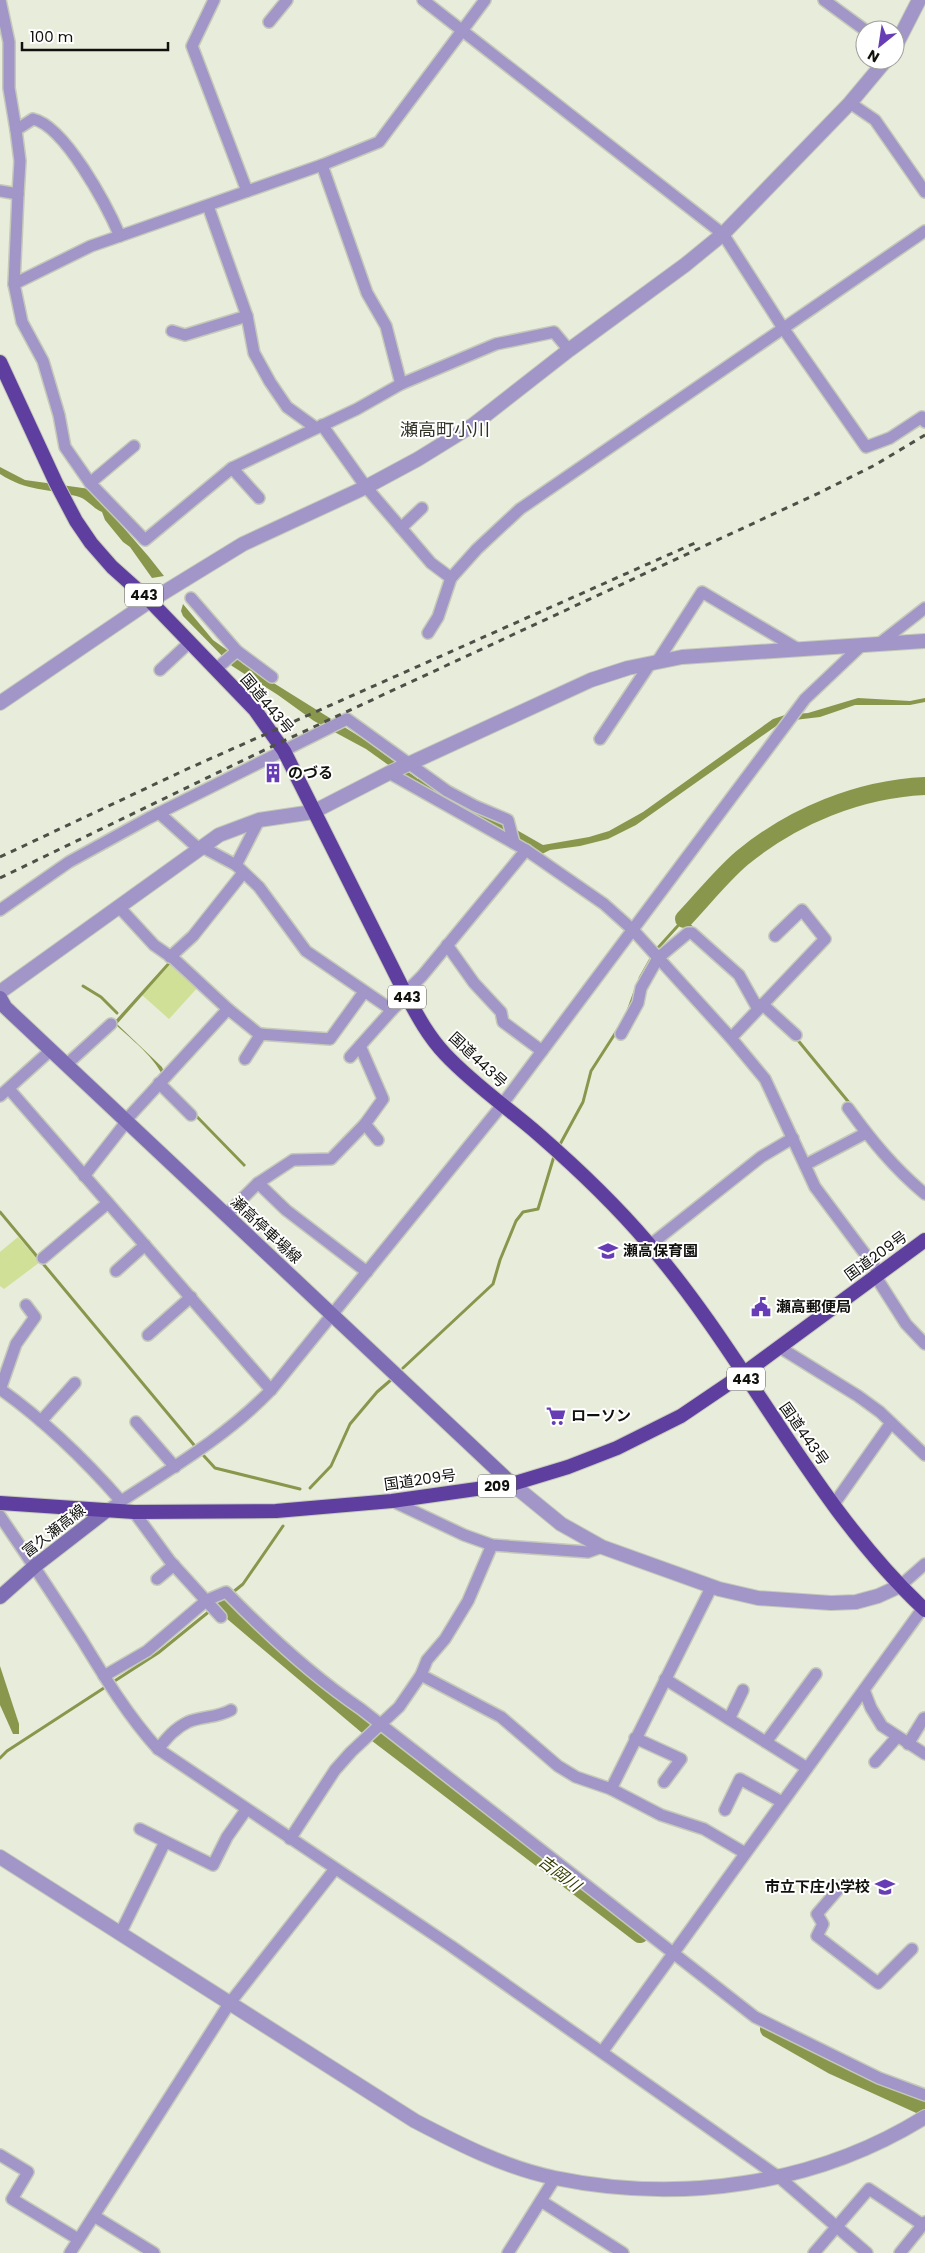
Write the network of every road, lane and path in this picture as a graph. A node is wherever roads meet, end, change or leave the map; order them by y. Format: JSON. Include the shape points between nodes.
{"nodes":[{"id":1,"x":0,"y":0,"type":"edge"},
{"id":2,"x":214,"y":0,"type":"edge"},
{"id":3,"x":287,"y":0,"type":"edge"},
{"id":4,"x":423,"y":0,"type":"edge"},
{"id":5,"x":485,"y":0,"type":"edge"},
{"id":6,"x":824,"y":0,"type":"edge"},
{"id":7,"x":919,"y":0,"type":"edge"},
{"id":8,"x":269,"y":22,"type":"dead end"},
{"id":9,"x":855,"y":23,"type":"edge"},
{"id":10,"x":905,"y":27,"type":"edge"},
{"id":11,"x":464,"y":30,"type":"junction"},
{"id":12,"x":878,"y":70,"type":"edge"},
{"id":13,"x":850,"y":103,"type":"junction"},
{"id":14,"x":16,"y":130,"type":"junction"},
{"id":15,"x":322,"y":165,"type":"junction"},
{"id":16,"x":0,"y":191,"type":"edge"},
{"id":17,"x":247,"y":191,"type":"junction"},
{"id":18,"x":925,"y":192,"type":"edge"},
{"id":19,"x":18,"y":194,"type":"junction"},
{"id":20,"x":208,"y":206,"type":"junction"},
{"id":21,"x":925,"y":231,"type":"edge"},
{"id":22,"x":723,"y":234,"type":"junction"},
{"id":23,"x":120,"y":236,"type":"junction"},
{"id":24,"x":14,"y":284,"type":"junction"},
{"id":25,"x":247,"y":316,"type":"junction"},
{"id":26,"x":783,"y":328,"type":"junction"},
{"id":27,"x":172,"y":331,"type":"dead end"},
{"id":28,"x":569,"y":350,"type":"junction"},
{"id":29,"x":0,"y":362,"type":"edge"},
{"id":30,"x":401,"y":384,"type":"junction"},
{"id":31,"x":924,"y":418,"type":"edge"},
{"id":32,"x":319,"y":426,"type":"junction"},
{"id":33,"x":134,"y":446,"type":"dead end"},
{"id":34,"x":232,"y":468,"type":"junction"},
{"id":35,"x":90,"y":483,"type":"junction"},
{"id":36,"x":366,"y":487,"type":"junction"},
{"id":37,"x":258,"y":498,"type":"dead end"},
{"id":38,"x":422,"y":508,"type":"dead end"},
{"id":39,"x":401,"y":528,"type":"junction"},
{"id":40,"x":451,"y":578,"type":"junction"},
{"id":41,"x":191,"y":598,"type":"dead end"},
{"id":42,"x":150,"y":601,"type":"junction"},
{"id":43,"x":925,"y":608,"type":"edge"},
{"id":44,"x":428,"y":633,"type":"dead end"},
{"id":45,"x":925,"y":641,"type":"edge"},
{"id":46,"x":190,"y":642,"type":"junction"},
{"id":47,"x":880,"y":643,"type":"junction"},
{"id":48,"x":861,"y":646,"type":"junction"},
{"id":49,"x":798,"y":650,"type":"junction"},
{"id":50,"x":237,"y":651,"type":"junction"},
{"id":51,"x":654,"y":663,"type":"junction"},
{"id":52,"x":216,"y":669,"type":"junction"},
{"id":53,"x":160,"y":670,"type":"dead end"},
{"id":54,"x":272,"y":676,"type":"dead end"},
{"id":55,"x":1,"y":701,"type":"edge"},
{"id":56,"x":600,"y":739,"type":"dead end"},
{"id":57,"x":284,"y":751,"type":"junction"},
{"id":58,"x":410,"y":764,"type":"junction"},
{"id":59,"x":389,"y":773,"type":"junction"},
{"id":60,"x":313,"y":812,"type":"junction"},
{"id":61,"x":159,"y":813,"type":"junction"},
{"id":62,"x":259,"y":820,"type":"junction"},
{"id":63,"x":514,"y":843,"type":"junction"},
{"id":64,"x":201,"y":848,"type":"junction"},
{"id":65,"x":526,"y":850,"type":"junction"},
{"id":66,"x":240,"y":869,"type":"junction"},
{"id":67,"x":119,"y":907,"type":"junction"},
{"id":68,"x":0,"y":910,"type":"edge"},
{"id":69,"x":633,"y":930,"type":"junction"},
{"id":70,"x":775,"y":936,"type":"dead end"},
{"id":71,"x":447,"y":945,"type":"junction"},
{"id":72,"x":170,"y":956,"type":"junction"},
{"id":73,"x":658,"y":958,"type":"junction"},
{"id":74,"x":0,"y":992,"type":"edge"},
{"id":75,"x":364,"y":992,"type":"junction"},
{"id":76,"x":406,"y":995,"type":"junction"},
{"id":77,"x":0,"y":998,"type":"edge"},
{"id":78,"x":760,"y":1007,"type":"junction"},
{"id":79,"x":228,"y":1009,"type":"junction"},
{"id":80,"x":392,"y":1010,"type":"junction"},
{"id":81,"x":111,"y":1024,"type":"dead end"},
{"id":82,"x":261,"y":1034,"type":"junction"},
{"id":83,"x":622,"y":1034,"type":"dead end"},
{"id":84,"x":796,"y":1035,"type":"dead end"},
{"id":85,"x":731,"y":1038,"type":"junction"},
{"id":86,"x":360,"y":1046,"type":"junction"},
{"id":87,"x":51,"y":1050,"type":"junction"},
{"id":88,"x":542,"y":1051,"type":"junction"},
{"id":89,"x":350,"y":1057,"type":"dead end"},
{"id":90,"x":245,"y":1059,"type":"dead end"},
{"id":91,"x":67,"y":1064,"type":"junction"},
{"id":92,"x":159,"y":1083,"type":"junction"},
{"id":93,"x":4,"y":1093,"type":"edge"},
{"id":94,"x":502,"y":1104,"type":"junction"},
{"id":95,"x":848,"y":1108,"type":"dead end"},
{"id":96,"x":191,"y":1115,"type":"dead end"},
{"id":97,"x":126,"y":1120,"type":"junction"},
{"id":98,"x":364,"y":1124,"type":"junction"},
{"id":99,"x":866,"y":1133,"type":"junction"},
{"id":100,"x":793,"y":1138,"type":"junction"},
{"id":101,"x":378,"y":1140,"type":"dead end"},
{"id":102,"x":805,"y":1165,"type":"junction"},
{"id":103,"x":84,"y":1176,"type":"junction"},
{"id":104,"x":258,"y":1183,"type":"junction"},
{"id":105,"x":925,"y":1194,"type":"edge"},
{"id":106,"x":108,"y":1203,"type":"junction"},
{"id":107,"x":226,"y":1214,"type":"junction"},
{"id":108,"x":925,"y":1240,"type":"edge"},
{"id":109,"x":650,"y":1245,"type":"junction"},
{"id":110,"x":145,"y":1246,"type":"junction"},
{"id":111,"x":43,"y":1258,"type":"dead end"},
{"id":112,"x":116,"y":1271,"type":"dead end"},
{"id":113,"x":367,"y":1272,"type":"junction"},
{"id":114,"x":878,"y":1276,"type":"junction"},
{"id":115,"x":191,"y":1298,"type":"junction"},
{"id":116,"x":26,"y":1305,"type":"dead end"},
{"id":117,"x":333,"y":1315,"type":"junction"},
{"id":118,"x":148,"y":1335,"type":"dead end"},
{"id":119,"x":925,"y":1344,"type":"edge"},
{"id":120,"x":779,"y":1347,"type":"junction"},
{"id":121,"x":743,"y":1374,"type":"junction"},
{"id":122,"x":74,"y":1383,"type":"dead end"},
{"id":123,"x":0,"y":1390,"type":"edge"},
{"id":124,"x":271,"y":1390,"type":"junction"},
{"id":125,"x":41,"y":1422,"type":"junction"},
{"id":126,"x":136,"y":1422,"type":"dead end"},
{"id":127,"x":891,"y":1423,"type":"junction"},
{"id":128,"x":925,"y":1455,"type":"edge"},
{"id":129,"x":175,"y":1467,"type":"junction"},
{"id":130,"x":512,"y":1484,"type":"junction"},
{"id":131,"x":121,"y":1501,"type":"junction"},
{"id":132,"x":392,"y":1501,"type":"junction"},
{"id":133,"x":0,"y":1503,"type":"edge"},
{"id":134,"x":834,"y":1504,"type":"junction"},
{"id":135,"x":106,"y":1511,"type":"junction"},
{"id":136,"x":134,"y":1512,"type":"junction"},
{"id":137,"x":0,"y":1516,"type":"edge"},
{"id":138,"x":492,"y":1545,"type":"junction"},
{"id":139,"x":602,"y":1547,"type":"junction"},
{"id":140,"x":925,"y":1564,"type":"edge"},
{"id":141,"x":174,"y":1565,"type":"junction"},
{"id":142,"x":35,"y":1566,"type":"junction"},
{"id":143,"x":157,"y":1579,"type":"dead end"},
{"id":144,"x":712,"y":1586,"type":"junction"},
{"id":145,"x":900,"y":1586,"type":"junction"},
{"id":146,"x":0,"y":1597,"type":"edge"},
{"id":147,"x":207,"y":1600,"type":"junction"},
{"id":148,"x":924,"y":1609,"type":"edge"},
{"id":149,"x":221,"y":1617,"type":"dead end"},
{"id":150,"x":816,"y":1674,"type":"dead end"},
{"id":151,"x":421,"y":1675,"type":"junction"},
{"id":152,"x":104,"y":1676,"type":"junction"},
{"id":153,"x":665,"y":1679,"type":"junction"},
{"id":154,"x":743,"y":1690,"type":"dead end"},
{"id":155,"x":864,"y":1690,"type":"junction"},
{"id":156,"x":231,"y":1710,"type":"dead end"},
{"id":157,"x":924,"y":1718,"type":"edge"},
{"id":158,"x":729,"y":1719,"type":"junction"},
{"id":159,"x":380,"y":1726,"type":"junction"},
{"id":160,"x":897,"y":1737,"type":"junction"},
{"id":161,"x":635,"y":1738,"type":"junction"},
{"id":162,"x":766,"y":1742,"type":"junction"},
{"id":163,"x":908,"y":1744,"type":"junction"},
{"id":164,"x":158,"y":1749,"type":"junction"},
{"id":165,"x":925,"y":1754,"type":"edge"},
{"id":166,"x":875,"y":1762,"type":"dead end"},
{"id":167,"x":807,"y":1768,"type":"junction"},
{"id":168,"x":664,"y":1782,"type":"dead end"},
{"id":169,"x":611,"y":1789,"type":"junction"},
{"id":170,"x":782,"y":1802,"type":"junction"},
{"id":171,"x":246,"y":1810,"type":"junction"},
{"id":172,"x":725,"y":1810,"type":"dead end"},
{"id":173,"x":140,"y":1830,"type":"dead end"},
{"id":174,"x":290,"y":1839,"type":"junction"},
{"id":175,"x":166,"y":1842,"type":"junction"},
{"id":176,"x":745,"y":1853,"type":"junction"},
{"id":177,"x":0,"y":1858,"type":"edge"},
{"id":178,"x":335,"y":1869,"type":"junction"},
{"id":179,"x":840,"y":1886,"type":"dead end"},
{"id":180,"x":120,"y":1934,"type":"junction"},
{"id":181,"x":912,"y":1949,"type":"dead end"},
{"id":182,"x":673,"y":1953,"type":"junction"},
{"id":183,"x":229,"y":2004,"type":"junction"},
{"id":184,"x":602,"y":2052,"type":"junction"},
{"id":185,"x":925,"y":2095,"type":"edge"},
{"id":186,"x":925,"y":2117,"type":"edge"},
{"id":187,"x":0,"y":2155,"type":"edge"},
{"id":188,"x":555,"y":2178,"type":"junction"},
{"id":189,"x":780,"y":2178,"type":"junction"},
{"id":190,"x":541,"y":2201,"type":"junction"},
{"id":191,"x":94,"y":2216,"type":"junction"},
{"id":192,"x":924,"y":2224,"type":"edge"},
{"id":193,"x":838,"y":2227,"type":"junction"},
{"id":194,"x":78,"y":2239,"type":"junction"},
{"id":195,"x":70,"y":2253,"type":"edge"},
{"id":196,"x":154,"y":2253,"type":"edge"},
{"id":197,"x":508,"y":2253,"type":"edge"},
{"id":198,"x":623,"y":2253,"type":"edge"},
{"id":199,"x":814,"y":2253,"type":"edge"},
{"id":200,"x":867,"y":2253,"type":"edge"},
{"id":201,"x":900,"y":2253,"type":"edge"}],
"edges":[{"from":1,"to":14,"type":"street","via":[[9,42],[9,88]]},
{"from":2,"to":17,"type":"street","via":[[192,46]]},
{"from":3,"to":8,"type":"street"},
{"from":4,"to":11,"type":"street"},
{"from":5,"to":11,"type":"street"},
{"from":6,"to":9,"type":"street"},
{"from":7,"to":10,"type":"street"},
{"from":11,"to":15,"type":"street","via":[[379,142]]},
{"from":11,"to":22,"type":"street"},
{"from":12,"to":13,"type":"street"},
{"from":13,"to":18,"type":"street","via":[[875,120]]},
{"from":13,"to":22,"type":"street"},
{"from":14,"to":19,"type":"street","via":[[20,161]]},
{"from":14,"to":23,"type":"street","via":[[33,119],[42,121],[57,134],[74,154]]},
{"from":15,"to":17,"type":"street"},
{"from":15,"to":30,"type":"street","via":[[367,293],[386,326]]},
{"from":16,"to":19,"type":"street"},
{"from":17,"to":20,"type":"street"},
{"from":19,"to":24,"type":"street"},
{"from":20,"to":23,"type":"street"},
{"from":20,"to":25,"type":"street"},
{"from":21,"to":26,"type":"street"},
{"from":22,"to":26,"type":"street"},
{"from":22,"to":28,"type":"street"},
{"from":23,"to":24,"type":"street","via":[[91,246]]},
{"from":24,"to":35,"type":"street","via":[[22,322],[45,369],[65,447]]},
{"from":25,"to":27,"type":"street","via":[[185,335]]},
{"from":25,"to":32,"type":"street","via":[[254,353],[270,382],[287,407]]},
{"from":26,"to":31,"type":"street","via":[[866,447],[890,438]]},
{"from":26,"to":40,"type":"street","via":[[520,509]]},
{"from":28,"to":30,"type":"street","via":[[554,332],[496,344]]},
{"from":28,"to":36,"type":"street","via":[[473,425]]},
{"from":29,"to":42,"type":"highway","name":"国道443号","number":"443","via":[[76,521],[112,568]]},
{"from":30,"to":32,"type":"street"},
{"from":32,"to":34,"type":"street"},
{"from":32,"to":36,"type":"street"},
{"from":33,"to":35,"type":"street"},
{"from":34,"to":35,"type":"street","via":[[145,540]]},
{"from":34,"to":37,"type":"street"},
{"from":36,"to":39,"type":"street"},
{"from":36,"to":42,"type":"street","via":[[244,544]]},
{"from":38,"to":39,"type":"street"},
{"from":39,"to":40,"type":"street","via":[[431,563]]},
{"from":40,"to":44,"type":"street","via":[[438,617]]},
{"from":41,"to":50,"type":"street"},
{"from":42,"to":46,"type":"highway","name":"国道443号","number":"443"},
{"from":42,"to":55,"type":"street"},
{"from":43,"to":47,"type":"street"},
{"from":45,"to":47,"type":"street"},
{"from":46,"to":52,"type":"highway","name":"国道443号","number":"443"},
{"from":46,"to":53,"type":"street"},
{"from":47,"to":48,"type":"street"},
{"from":48,"to":49,"type":"street"},
{"from":48,"to":69,"type":"street","via":[[805,699]]},
{"from":49,"to":51,"type":"street","via":[[682,657]]},
{"from":49,"to":51,"type":"street","via":[[702,592]]},
{"from":50,"to":52,"type":"street"},
{"from":50,"to":54,"type":"street"},
{"from":51,"to":56,"type":"street"},
{"from":51,"to":58,"type":"street","via":[[591,680]]},
{"from":52,"to":57,"type":"highway","name":"国道443号","number":"443","via":[[255,710]]},
{"from":57,"to":58,"type":"street","via":[[347,719]]},
{"from":57,"to":60,"type":"highway","name":"国道443号","number":"443"},
{"from":57,"to":61,"type":"street"},
{"from":58,"to":59,"type":"street"},
{"from":58,"to":63,"type":"street","via":[[474,806],[508,820]]},
{"from":59,"to":60,"type":"street"},
{"from":59,"to":63,"type":"street"},
{"from":60,"to":62,"type":"street"},
{"from":60,"to":76,"type":"highway","name":"国道443号","number":"443"},
{"from":61,"to":64,"type":"street"},
{"from":61,"to":68,"type":"street","via":[[69,862]]},
{"from":62,"to":64,"type":"street","via":[[219,835]]},
{"from":62,"to":66,"type":"street"},
{"from":63,"to":65,"type":"street"},
{"from":64,"to":66,"type":"street"},
{"from":64,"to":67,"type":"street"},
{"from":65,"to":69,"type":"street","via":[[604,904]]},
{"from":65,"to":71,"type":"street"},
{"from":66,"to":72,"type":"street","via":[[192,936]]},
{"from":66,"to":75,"type":"street","via":[[259,887],[306,951]]},
{"from":67,"to":72,"type":"street","via":[[139,931]]},
{"from":67,"to":74,"type":"street"},
{"from":69,"to":73,"type":"street"},
{"from":69,"to":88,"type":"street"},
{"from":70,"to":78,"type":"street","via":[[802,910],[825,939]]},
{"from":71,"to":76,"type":"street"},
{"from":71,"to":88,"type":"street","via":[[470,978],[501,1012],[503,1022]]},
{"from":72,"to":79,"type":"street"},
{"from":73,"to":78,"type":"street","via":[[675,942],[688,933],[692,934],[739,975]]},
{"from":73,"to":83,"type":"street","via":[[641,988],[638,1003]]},
{"from":73,"to":85,"type":"street"},
{"from":75,"to":80,"type":"street"},
{"from":75,"to":82,"type":"street","via":[[330,1039]]},
{"from":76,"to":80,"type":"street"},
{"from":76,"to":94,"type":"highway","name":"国道443号","number":"443","via":[[425,1029],[446,1055]]},
{"from":77,"to":87,"type":"main road","name":"瀬高停車場線"},
{"from":78,"to":84,"type":"street"},
{"from":78,"to":85,"type":"street"},
{"from":79,"to":82,"type":"street"},
{"from":79,"to":92,"type":"street"},
{"from":80,"to":86,"type":"street"},
{"from":81,"to":91,"type":"street"},
{"from":82,"to":90,"type":"street"},
{"from":85,"to":100,"type":"street","via":[[765,1079]]},
{"from":86,"to":89,"type":"street"},
{"from":86,"to":98,"type":"street","via":[[383,1099]]},
{"from":87,"to":91,"type":"main road","name":"瀬高停車場線"},
{"from":87,"to":93,"type":"street"},
{"from":88,"to":94,"type":"street"},
{"from":91,"to":97,"type":"main road","name":"瀬高停車場線"},
{"from":92,"to":96,"type":"street"},
{"from":92,"to":97,"type":"street"},
{"from":93,"to":103,"type":"street"},
{"from":94,"to":109,"type":"highway","name":"国道443号","number":"443","via":[[617,1207]]},
{"from":94,"to":113,"type":"street"},
{"from":95,"to":99,"type":"street"},
{"from":97,"to":103,"type":"street"},
{"from":97,"to":107,"type":"main road","name":"瀬高停車場線"},
{"from":98,"to":101,"type":"street"},
{"from":98,"to":104,"type":"street","via":[[330,1159],[292,1160]]},
{"from":99,"to":102,"type":"street"},
{"from":99,"to":105,"type":"street","via":[[900,1173]]},
{"from":100,"to":102,"type":"street"},
{"from":100,"to":109,"type":"street","via":[[761,1157]]},
{"from":102,"to":114,"type":"street","via":[[815,1187]]},
{"from":103,"to":106,"type":"street"},
{"from":104,"to":107,"type":"street"},
{"from":104,"to":113,"type":"street","via":[[286,1210]]},
{"from":106,"to":110,"type":"street"},
{"from":106,"to":111,"type":"street"},
{"from":107,"to":117,"type":"main road","name":"瀬高停車場線"},
{"from":108,"to":114,"type":"highway","name":"国道209号","number":"209"},
{"from":109,"to":121,"type":"highway","name":"国道443号","number":"443"},
{"from":110,"to":112,"type":"street"},
{"from":110,"to":115,"type":"street"},
{"from":113,"to":117,"type":"street"},
{"from":114,"to":119,"type":"street","via":[[906,1324]]},
{"from":114,"to":120,"type":"highway","name":"国道209号","number":"209"},
{"from":115,"to":118,"type":"street"},
{"from":115,"to":124,"type":"street"},
{"from":116,"to":123,"type":"street","via":[[35,1317],[16,1344]]},
{"from":117,"to":124,"type":"street"},
{"from":117,"to":130,"type":"main road","name":"瀬高停車場線"},
{"from":120,"to":121,"type":"highway","name":"国道209号","number":"209"},
{"from":120,"to":127,"type":"street","via":[[858,1396]]},
{"from":121,"to":130,"type":"highway","name":"国道209号","number":"209","via":[[681,1416],[617,1448]]},
{"from":121,"to":134,"type":"highway","name":"国道443号","number":"443"},
{"from":122,"to":125,"type":"street"},
{"from":123,"to":125,"type":"street","via":[[25,1406]]},
{"from":124,"to":129,"type":"street","via":[[248,1414]]},
{"from":125,"to":131,"type":"street","via":[[89,1465]]},
{"from":126,"to":129,"type":"street"},
{"from":127,"to":128,"type":"street"},
{"from":127,"to":134,"type":"street"},
{"from":129,"to":131,"type":"street"},
{"from":130,"to":132,"type":"highway","name":"国道209号","number":"209"},
{"from":130,"to":139,"type":"street","via":[[561,1524]]},
{"from":131,"to":135,"type":"street"},
{"from":132,"to":136,"type":"highway","name":"国道209号","number":"209","via":[[276,1511]]},
{"from":132,"to":138,"type":"street"},
{"from":133,"to":135,"type":"highway","name":"国道209号","number":"209"},
{"from":134,"to":145,"type":"highway","name":"国道443号","number":"443"},
{"from":135,"to":136,"type":"highway","name":"国道209号","number":"209"},
{"from":135,"to":142,"type":"main road","name":"富久瀬高線"},
{"from":136,"to":141,"type":"street"},
{"from":137,"to":142,"type":"street"},
{"from":138,"to":139,"type":"street","via":[[588,1552]]},
{"from":138,"to":151,"type":"street","via":[[468,1601]]},
{"from":139,"to":144,"type":"street"},
{"from":140,"to":145,"type":"street"},
{"from":141,"to":143,"type":"street"},
{"from":141,"to":147,"type":"street"},
{"from":142,"to":146,"type":"main road","name":"富久瀬高線"},
{"from":142,"to":152,"type":"street"},
{"from":144,"to":145,"type":"street","via":[[758,1598],[831,1603],[856,1602]]},
{"from":144,"to":153,"type":"street"},
{"from":145,"to":148,"type":"highway","name":"国道443号","number":"443"},
{"from":147,"to":149,"type":"street"},
{"from":147,"to":152,"type":"street","via":[[147,1651]]},
{"from":147,"to":159,"type":"street","via":[[226,1592],[283,1649]]},
{"from":148,"to":155,"type":"street"},
{"from":150,"to":162,"type":"street"},
{"from":151,"to":159,"type":"street","via":[[399,1707]]},
{"from":151,"to":169,"type":"street","via":[[500,1718],[576,1777]]},
{"from":152,"to":164,"type":"street","via":[[138,1727]]},
{"from":153,"to":158,"type":"street"},
{"from":153,"to":161,"type":"street"},
{"from":154,"to":158,"type":"street"},
{"from":155,"to":160,"type":"street","via":[[882,1726]]},
{"from":155,"to":167,"type":"street"},
{"from":156,"to":164,"type":"street","via":[[188,1722],[172,1732]]},
{"from":157,"to":163,"type":"street"},
{"from":158,"to":162,"type":"street"},
{"from":159,"to":174,"type":"street","via":[[335,1770]]},
{"from":159,"to":182,"type":"street"},
{"from":160,"to":163,"type":"street"},
{"from":160,"to":166,"type":"street"},
{"from":161,"to":168,"type":"street","via":[[681,1759]]},
{"from":161,"to":169,"type":"street"},
{"from":162,"to":167,"type":"street"},
{"from":163,"to":165,"type":"street"},
{"from":164,"to":171,"type":"street"},
{"from":167,"to":170,"type":"street"},
{"from":169,"to":176,"type":"street","via":[[661,1815],[704,1829]]},
{"from":170,"to":172,"type":"street","via":[[740,1779]]},
{"from":170,"to":176,"type":"street"},
{"from":171,"to":174,"type":"street"},
{"from":171,"to":175,"type":"street","via":[[213,1865]]},
{"from":173,"to":175,"type":"street"},
{"from":174,"to":178,"type":"street"},
{"from":175,"to":180,"type":"street"},
{"from":176,"to":182,"type":"street"},
{"from":177,"to":180,"type":"street"},
{"from":178,"to":183,"type":"street"},
{"from":178,"to":184,"type":"street"},
{"from":179,"to":181,"type":"street","via":[[818,1914],[823,1924],[817,1936],[878,1983]]},
{"from":180,"to":183,"type":"street"},
{"from":182,"to":184,"type":"street"},
{"from":182,"to":185,"type":"street","via":[[755,2017],[879,2078]]},
{"from":183,"to":188,"type":"street","via":[[415,2122],[463,2146]]},
{"from":183,"to":191,"type":"street"},
{"from":184,"to":189,"type":"street"},
{"from":186,"to":189,"type":"street","via":[[876,2144]]},
{"from":187,"to":194,"type":"street","via":[[28,2172],[12,2199]]},
{"from":188,"to":189,"type":"street","via":[[652,2190],[702,2189]]},
{"from":188,"to":190,"type":"street"},
{"from":189,"to":193,"type":"street"},
{"from":190,"to":197,"type":"street"},
{"from":190,"to":198,"type":"street"},
{"from":191,"to":194,"type":"street"},
{"from":191,"to":196,"type":"street"},
{"from":192,"to":193,"type":"street","via":[[869,2190]]},
{"from":192,"to":201,"type":"street"},
{"from":193,"to":199,"type":"street"},
{"from":193,"to":200,"type":"street"},
{"from":194,"to":195,"type":"street"}]}
